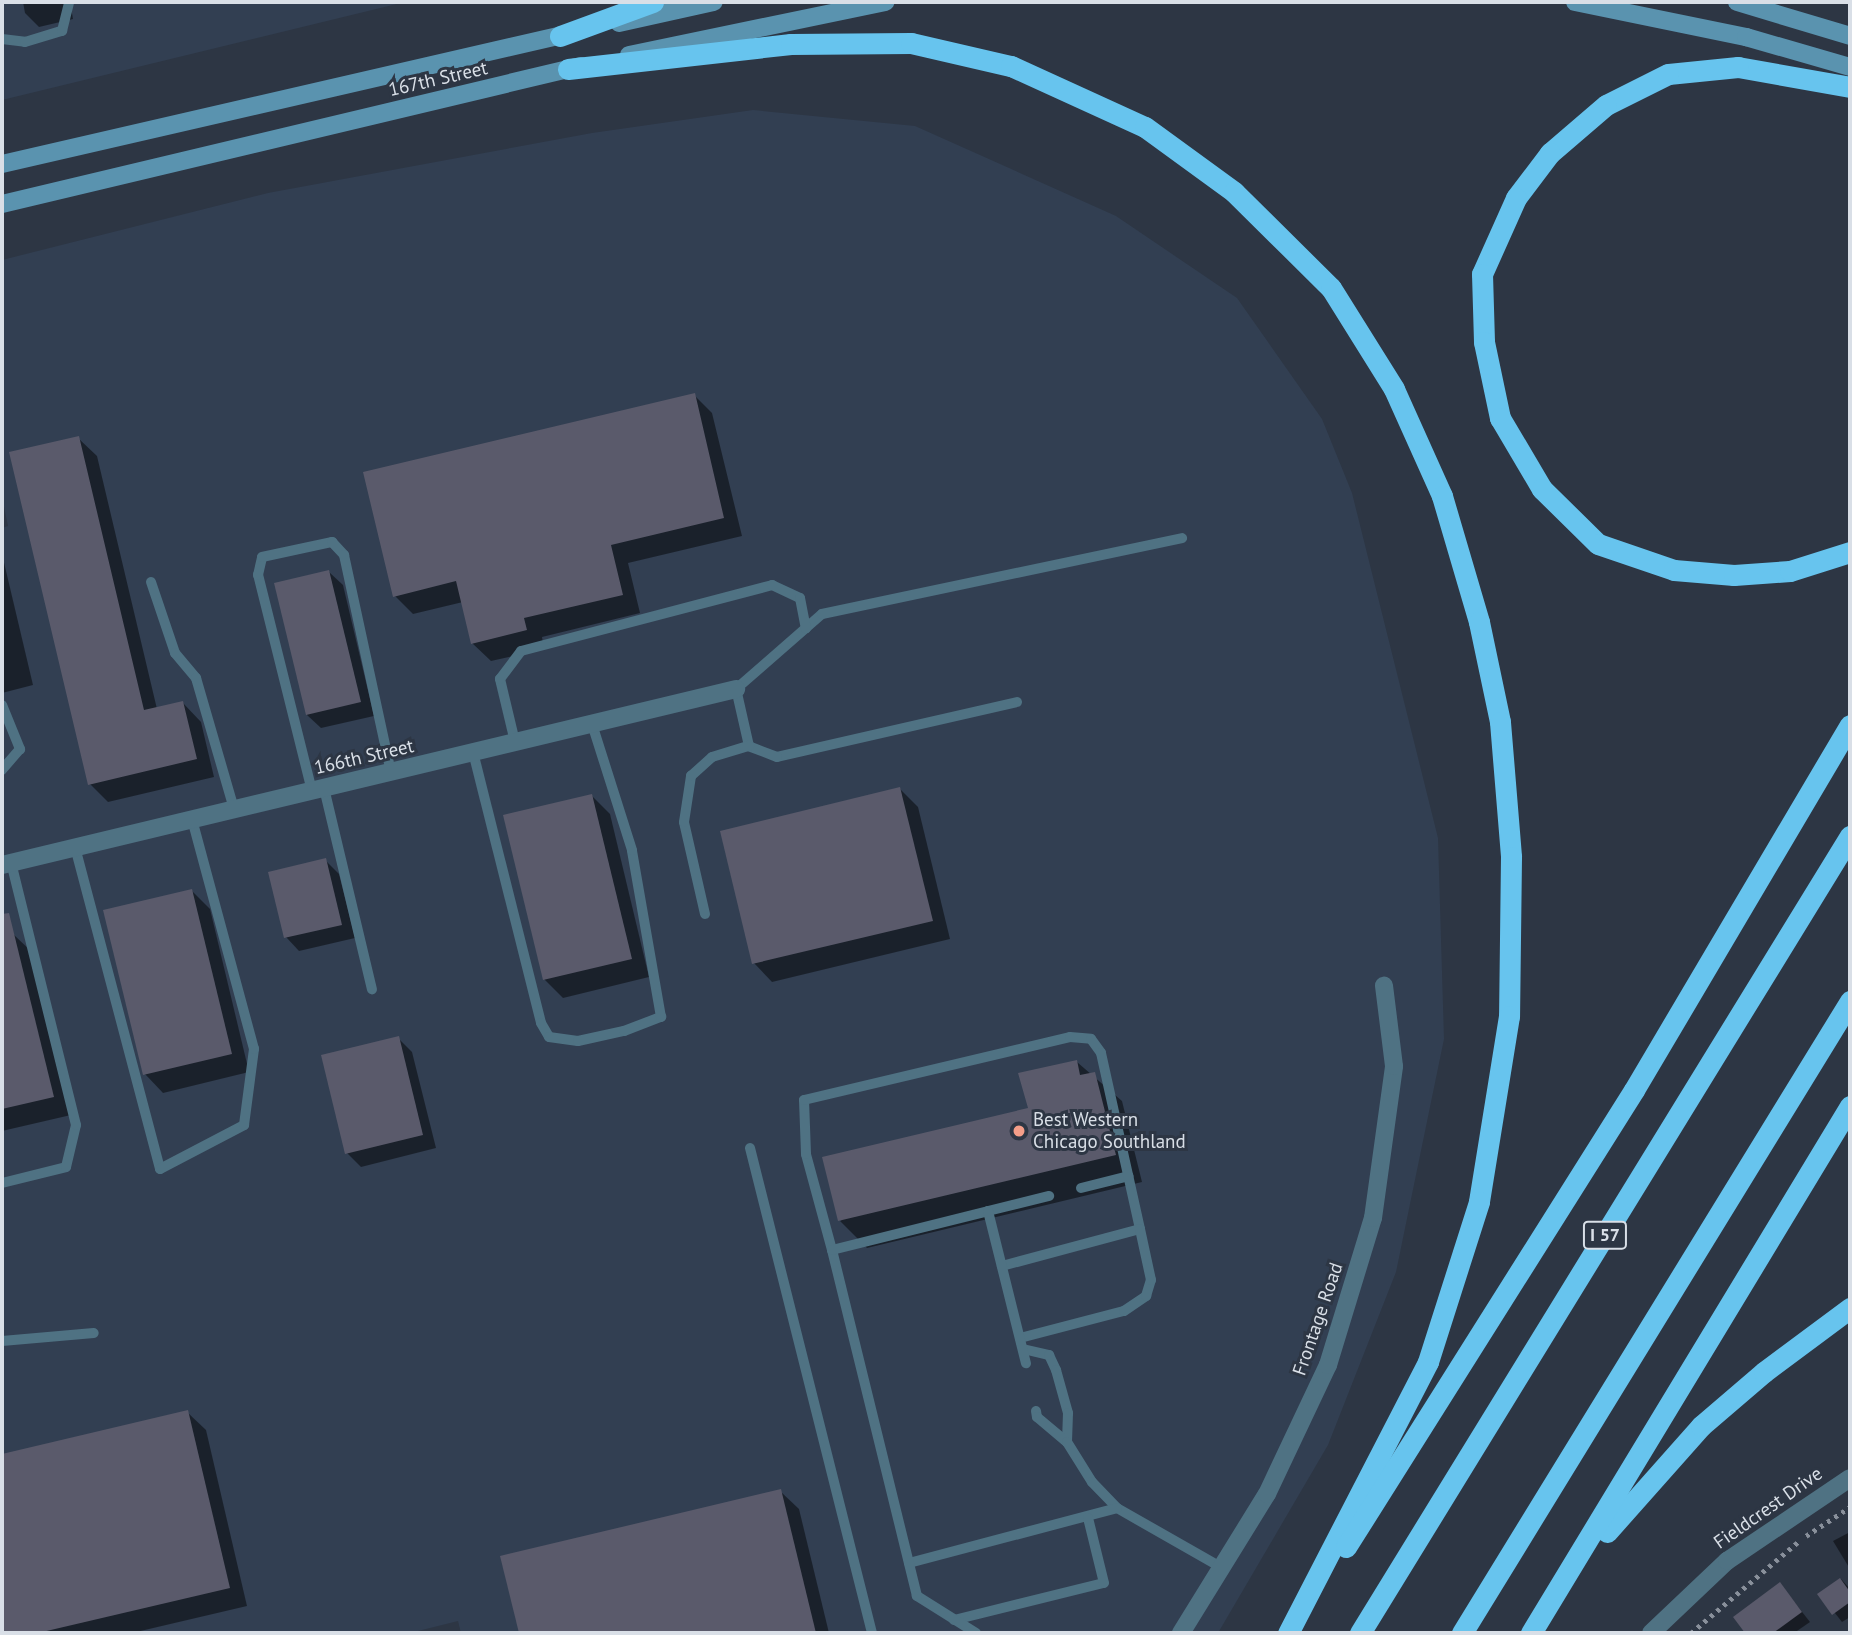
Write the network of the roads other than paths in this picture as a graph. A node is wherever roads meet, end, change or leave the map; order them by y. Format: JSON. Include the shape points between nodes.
{"nodes":[{"id":1,"x":69,"y":2,"type":"edge"},
{"id":2,"x":653,"y":2,"type":"edge"},
{"id":3,"x":714,"y":2,"type":"edge"},
{"id":4,"x":886,"y":2,"type":"edge"},
{"id":5,"x":1575,"y":2,"type":"edge"},
{"id":6,"x":1737,"y":2,"type":"edge"},
{"id":7,"x":560,"y":36,"type":"junction"},
{"id":8,"x":1850,"y":36,"type":"edge"},
{"id":9,"x":2,"y":39,"type":"edge"},
{"id":10,"x":1850,"y":67,"type":"edge"},
{"id":11,"x":568,"y":69,"type":"junction"},
{"id":12,"x":1850,"y":87,"type":"edge"},
{"id":13,"x":2,"y":164,"type":"edge"},
{"id":14,"x":2,"y":205,"type":"edge"},
{"id":15,"x":1182,"y":538,"type":"dead end"},
{"id":16,"x":1850,"y":552,"type":"edge"},
{"id":17,"x":150,"y":582,"type":"dead end"},
{"id":18,"x":806,"y":628,"type":"junction"},
{"id":19,"x":736,"y":689,"type":"junction"},
{"id":20,"x":1017,"y":702,"type":"dead end"},
{"id":21,"x":2,"y":705,"type":"edge"},
{"id":22,"x":592,"y":723,"type":"junction"},
{"id":23,"x":1850,"y":725,"type":"edge"},
{"id":24,"x":515,"y":742,"type":"junction"},
{"id":25,"x":749,"y":746,"type":"junction"},
{"id":26,"x":473,"y":752,"type":"junction"},
{"id":27,"x":2,"y":770,"type":"edge"},
{"id":28,"x":391,"y":772,"type":"junction"},
{"id":29,"x":318,"y":789,"type":"junction"},
{"id":30,"x":234,"y":809,"type":"junction"},
{"id":31,"x":192,"y":819,"type":"junction"},
{"id":32,"x":1850,"y":836,"type":"edge"},
{"id":33,"x":75,"y":847,"type":"junction"},
{"id":34,"x":7,"y":864,"type":"edge"},
{"id":35,"x":705,"y":914,"type":"dead end"},
{"id":36,"x":1384,"y":986,"type":"dead end"},
{"id":37,"x":372,"y":989,"type":"dead end"},
{"id":38,"x":1850,"y":1001,"type":"edge"},
{"id":39,"x":1850,"y":1106,"type":"edge"},
{"id":40,"x":750,"y":1148,"type":"dead end"},
{"id":41,"x":1129,"y":1176,"type":"junction"},
{"id":42,"x":2,"y":1183,"type":"edge"},
{"id":43,"x":1082,"y":1188,"type":"dead end"},
{"id":44,"x":1049,"y":1196,"type":"dead end"},
{"id":45,"x":988,"y":1211,"type":"junction"},
{"id":46,"x":1140,"y":1229,"type":"junction"},
{"id":47,"x":832,"y":1250,"type":"junction"},
{"id":48,"x":1002,"y":1266,"type":"junction"},
{"id":49,"x":1850,"y":1308,"type":"edge"},
{"id":50,"x":94,"y":1333,"type":"dead end"},
{"id":51,"x":2,"y":1341,"type":"edge"},
{"id":52,"x":1021,"y":1343,"type":"junction"},
{"id":53,"x":1026,"y":1363,"type":"dead end"},
{"id":54,"x":1036,"y":1411,"type":"dead end"},
{"id":55,"x":1067,"y":1442,"type":"junction"},
{"id":56,"x":1850,"y":1478,"type":"edge"},
{"id":57,"x":1118,"y":1508,"type":"junction"},
{"id":58,"x":1088,"y":1518,"type":"junction"},
{"id":59,"x":909,"y":1563,"type":"junction"},
{"id":60,"x":1222,"y":1568,"type":"junction"},
{"id":61,"x":1545,"y":1610,"type":"junction"},
{"id":62,"x":954,"y":1620,"type":"junction"},
{"id":63,"x":1658,"y":1631,"type":"edge"},
{"id":64,"x":872,"y":1633,"type":"edge"},
{"id":65,"x":976,"y":1633,"type":"edge"},
{"id":66,"x":1181,"y":1633,"type":"edge"},
{"id":67,"x":1289,"y":1633,"type":"edge"},
{"id":68,"x":1360,"y":1633,"type":"edge"},
{"id":69,"x":1462,"y":1633,"type":"edge"},
{"id":70,"x":1531,"y":1633,"type":"edge"}],
"edges":[{"from":1,"to":9,"type":"lane","via":[[62,31],[25,41]]},
{"from":2,"to":7,"type":"highway"},
{"from":3,"to":7,"type":"main road","name":"167th Street"},
{"from":4,"to":11,"type":"main road","name":"167th Street"},
{"from":5,"to":10,"type":"main road","via":[[1746,37]]},
{"from":6,"to":8,"type":"main road"},
{"from":7,"to":13,"type":"main road","name":"167th Street"},
{"from":11,"to":14,"type":"main road","name":"167th Street"},
{"from":11,"to":67,"type":"highway","via":[[791,44],[884,43],[911,43],[1011,66],[1146,127],[1234,192],[1331,288],[1394,389],[1442,496],[1479,622],[1500,722],[1511,857],[1509,1016],[1479,1202],[1428,1362]]},
{"from":12,"to":16,"type":"highway","via":[[1738,67],[1668,74],[1606,105],[1550,153],[1516,198],[1482,274],[1484,342],[1500,418],[1542,489],[1598,544],[1674,570],[1734,575],[1790,571]]},
{"from":15,"to":18,"type":"lane","via":[[822,614]]},
{"from":17,"to":30,"type":"lane","via":[[174,653],[196,678]]},
{"from":18,"to":19,"type":"lane"},
{"from":18,"to":24,"type":"lane","via":[[800,598],[772,585],[521,651],[500,679]]},
{"from":19,"to":22,"type":"street","name":"166th Street"},
{"from":19,"to":25,"type":"lane"},
{"from":20,"to":25,"type":"lane","via":[[798,755],[777,757]]},
{"from":21,"to":27,"type":"lane","via":[[20,749]]},
{"from":22,"to":24,"type":"street","name":"166th Street"},
{"from":22,"to":26,"type":"lane","via":[[632,850],[662,1017],[624,1031],[578,1041],[549,1037],[541,1023]]},
{"from":23,"to":67,"type":"highway","via":[[1634,1090]]},
{"from":24,"to":26,"type":"street","name":"166th Street"},
{"from":25,"to":35,"type":"lane","via":[[712,757],[691,776],[684,822]]},
{"from":26,"to":28,"type":"street","name":"166th Street"},
{"from":28,"to":29,"type":"street","name":"166th Street"},
{"from":28,"to":29,"type":"lane","via":[[344,555],[332,542],[262,557],[258,575]]},
{"from":29,"to":30,"type":"street","name":"166th Street"},
{"from":29,"to":37,"type":"lane"},
{"from":30,"to":31,"type":"street","name":"166th Street"},
{"from":31,"to":33,"type":"street","name":"166th Street"},
{"from":31,"to":33,"type":"lane","via":[[254,1049],[244,1125],[160,1169]]},
{"from":32,"to":68,"type":"highway","number":"I 57"},
{"from":33,"to":34,"type":"street","name":"166th Street"},
{"from":34,"to":42,"type":"lane","via":[[76,1125],[66,1167]]},
{"from":36,"to":60,"type":"street","name":"Frontage Road","via":[[1394,1066],[1373,1218],[1328,1365],[1267,1494]]},
{"from":38,"to":69,"type":"highway"},
{"from":39,"to":61,"type":"highway"},
{"from":40,"to":64,"type":"lane"},
{"from":41,"to":43,"type":"lane"},
{"from":41,"to":46,"type":"lane"},
{"from":41,"to":47,"type":"lane","via":[[1101,1053],[1091,1039],[1070,1037],[804,1100],[806,1154]]},
{"from":44,"to":45,"type":"lane"},
{"from":45,"to":47,"type":"lane"},
{"from":45,"to":48,"type":"lane"},
{"from":46,"to":48,"type":"lane"},
{"from":46,"to":52,"type":"lane","via":[[1152,1280],[1146,1296],[1124,1311]]},
{"from":47,"to":59,"type":"lane"},
{"from":48,"to":52,"type":"lane"},
{"from":49,"to":61,"type":"highway","via":[[1701,1426],[1622,1512]]},
{"from":50,"to":51,"type":"lane"},
{"from":52,"to":53,"type":"lane"},
{"from":52,"to":55,"type":"lane","via":[[1040,1350],[1053,1363],[1069,1413]]},
{"from":54,"to":55,"type":"lane"},
{"from":55,"to":57,"type":"lane","via":[[1092,1482]]},
{"from":56,"to":63,"type":"street","name":"Fieldcrest Drive","via":[[1727,1561]]},
{"from":57,"to":58,"type":"lane"},
{"from":57,"to":60,"type":"lane"},
{"from":58,"to":59,"type":"lane"},
{"from":58,"to":62,"type":"lane","via":[[1104,1583]]},
{"from":59,"to":62,"type":"lane","via":[[917,1596]]},
{"from":60,"to":66,"type":"street","name":"Frontage Road"},
{"from":61,"to":70,"type":"highway"},
{"from":62,"to":65,"type":"lane"}]}
